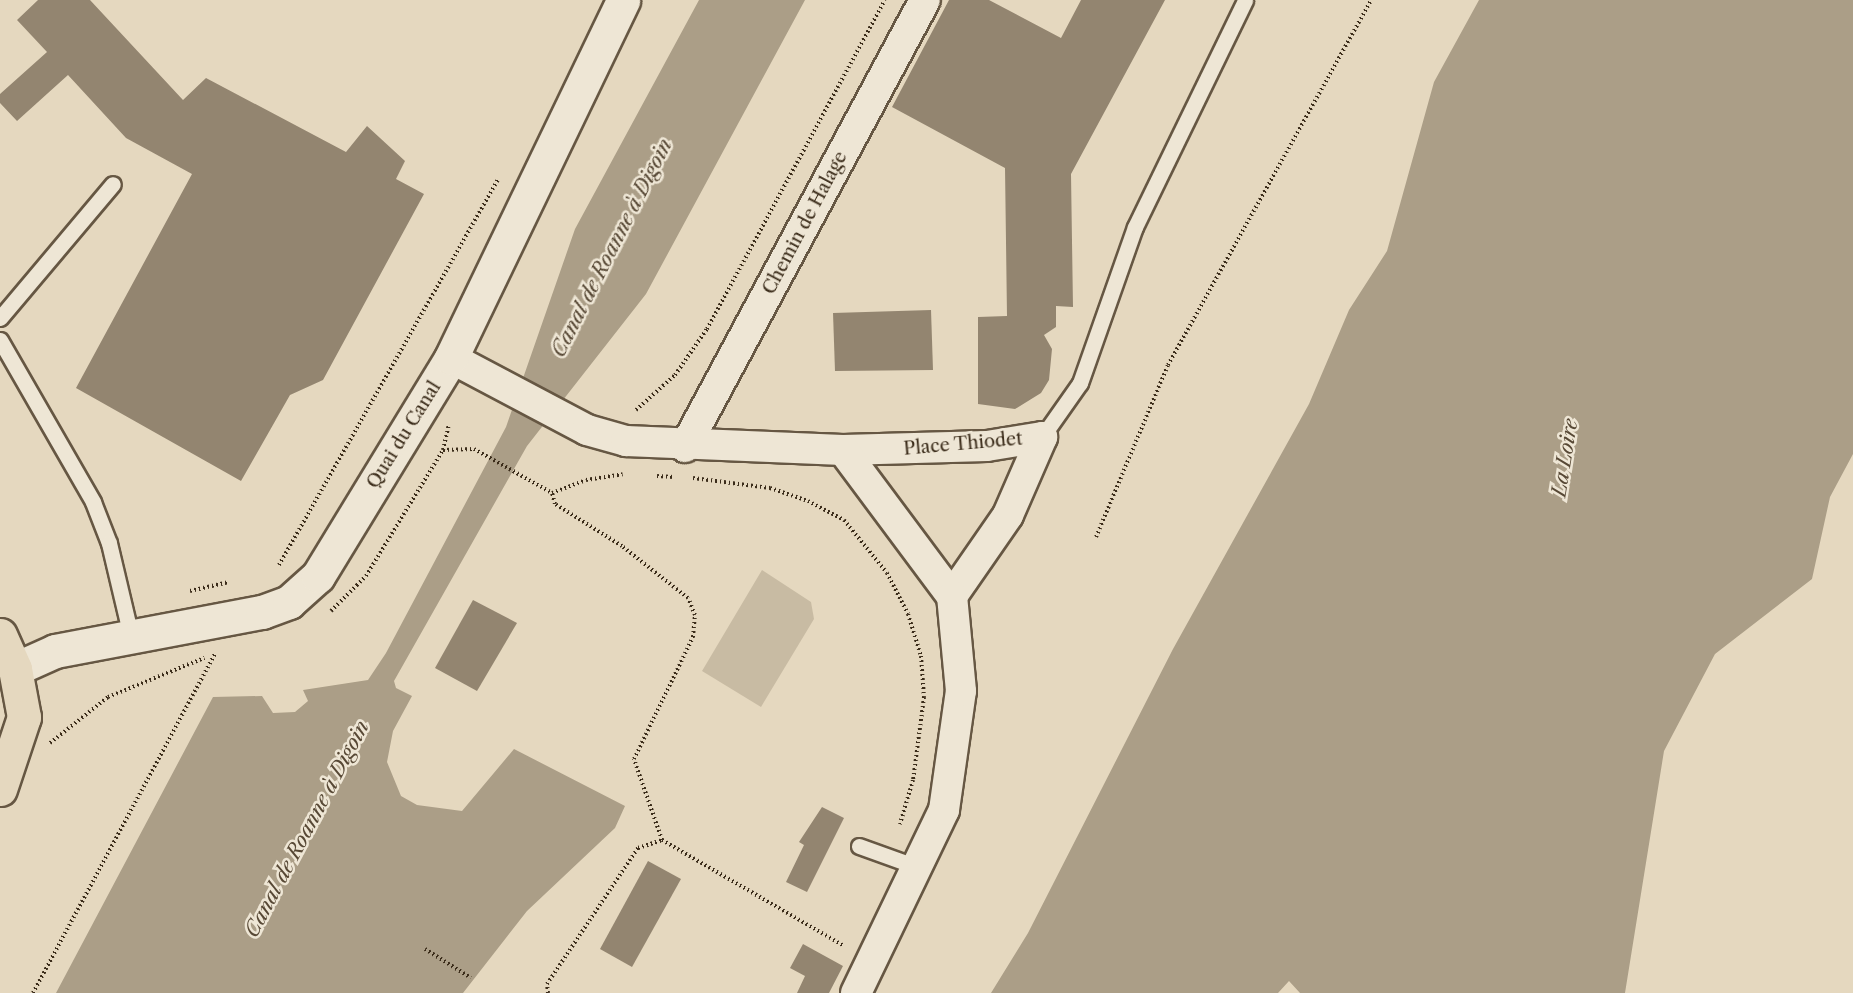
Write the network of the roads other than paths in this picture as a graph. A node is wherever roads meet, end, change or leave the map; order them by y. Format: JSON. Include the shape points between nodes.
{"nodes":[{"id":1,"x":623,"y":0,"type":"edge"},
{"id":2,"x":925,"y":0,"type":"edge"},
{"id":3,"x":1245,"y":0,"type":"edge"},
{"id":4,"x":113,"y":184,"type":"dead end"},
{"id":5,"x":0,"y":318,"type":"edge"},
{"id":6,"x":0,"y":340,"type":"edge"},
{"id":7,"x":451,"y":358,"type":"junction"},
{"id":8,"x":1042,"y":437,"type":"junction"},
{"id":9,"x":685,"y":447,"type":"junction"},
{"id":10,"x":843,"y":450,"type":"junction"},
{"id":11,"x":952,"y":596,"type":"junction"},
{"id":12,"x":0,"y":636,"type":"edge"},
{"id":13,"x":131,"y":636,"type":"junction"},
{"id":14,"x":8,"y":673,"type":"edge"},
{"id":15,"x":0,"y":789,"type":"edge"},
{"id":16,"x":859,"y":846,"type":"dead end"},
{"id":17,"x":920,"y":868,"type":"junction"},
{"id":18,"x":856,"y":993,"type":"edge"}],
"edges":[{"from":1,"to":7,"type":"street","name":"Quai du Canal"},
{"from":2,"to":9,"type":"street","name":"Chemin de Halage"},
{"from":3,"to":8,"type":"lane","via":[[1136,226],[1080,382]]},
{"from":4,"to":5,"type":"lane"},
{"from":6,"to":13,"type":"lane","via":[[93,502],[109,543]]},
{"from":7,"to":9,"type":"street","name":"Place Thiodet","via":[[587,430],[626,441]]},
{"from":7,"to":13,"type":"street","name":"Quai du Canal","via":[[318,576],[289,602],[262,612]]},
{"from":8,"to":10,"type":"street","name":"Place Thiodet","via":[[987,446]]},
{"from":8,"to":11,"type":"street","name":"Place Thiodet","via":[[1008,515]]},
{"from":9,"to":10,"type":"street","name":"Place Thiodet"},
{"from":10,"to":11,"type":"street"},
{"from":11,"to":17,"type":"street","via":[[961,691],[944,810]]},
{"from":12,"to":14,"type":"main road"},
{"from":13,"to":14,"type":"street","name":"Quai du Canal","via":[[55,651]]},
{"from":14,"to":15,"type":"main road","via":[[24,717]]},
{"from":16,"to":17,"type":"lane"},
{"from":17,"to":18,"type":"street"}]}
